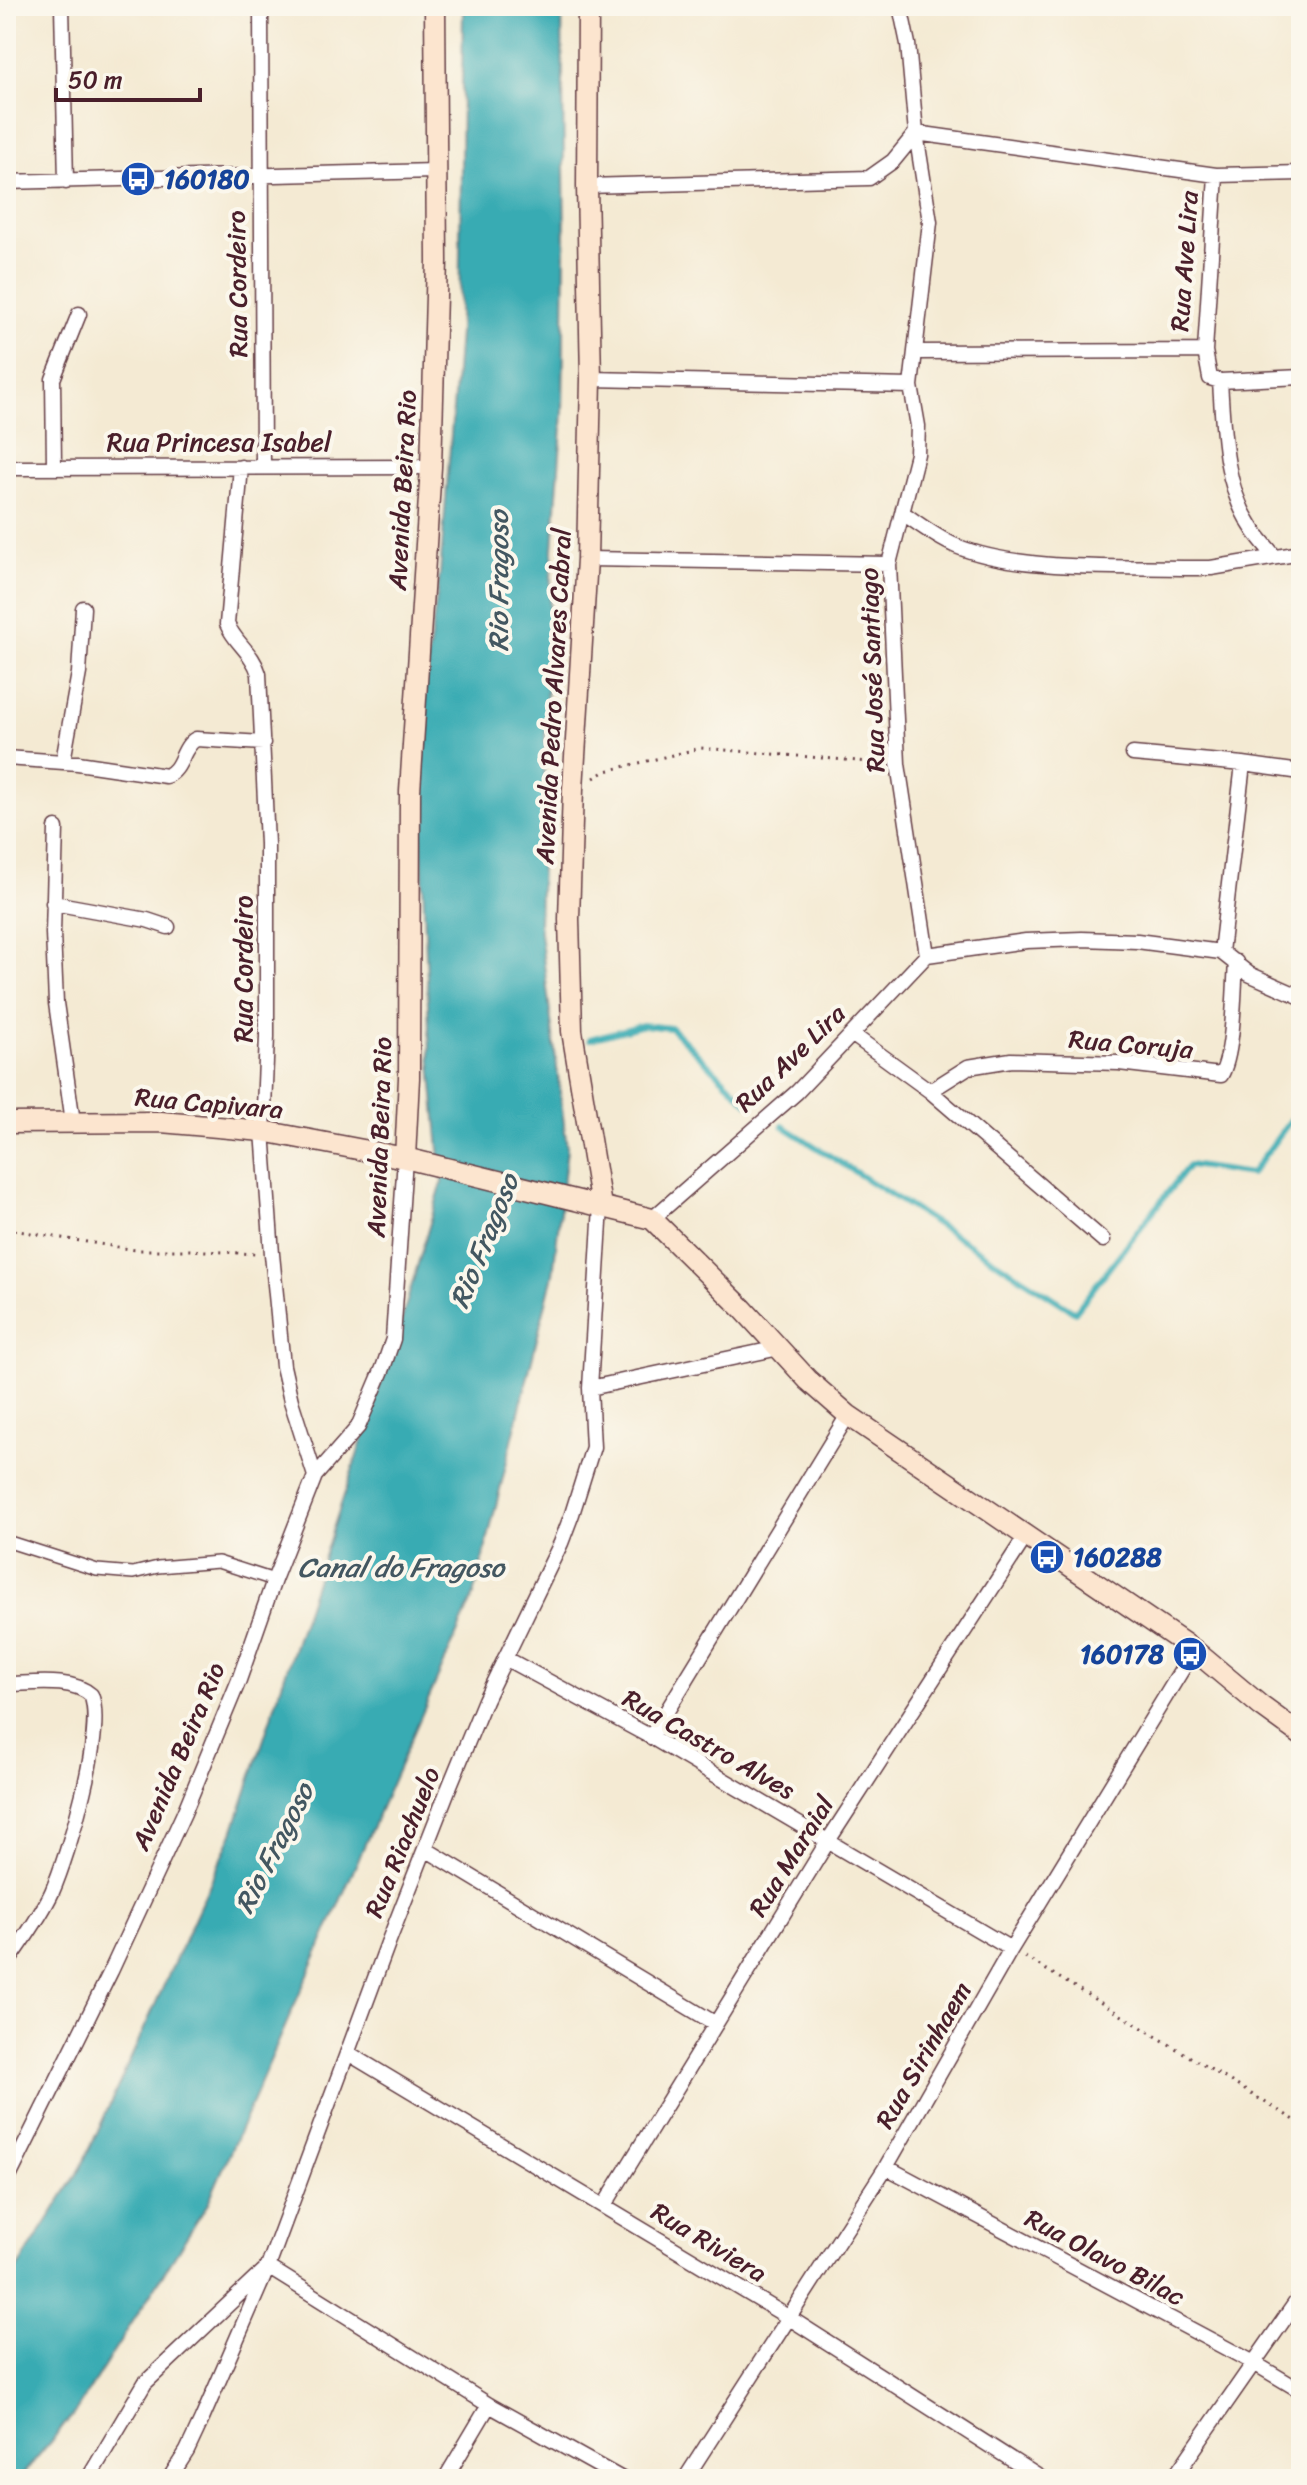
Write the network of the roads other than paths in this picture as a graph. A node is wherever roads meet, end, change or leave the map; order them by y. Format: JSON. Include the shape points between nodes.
{"nodes":[{"id":1,"x":62,"y":6,"type":"edge"},
{"id":2,"x":261,"y":6,"type":"edge"},
{"id":3,"x":435,"y":6,"type":"edge"},
{"id":4,"x":588,"y":6,"type":"edge"},
{"id":5,"x":900,"y":6,"type":"edge"},
{"id":6,"x":916,"y":133,"type":"junction"},
{"id":7,"x":435,"y":171,"type":"junction"},
{"id":8,"x":1301,"y":173,"type":"edge"},
{"id":9,"x":260,"y":175,"type":"junction"},
{"id":10,"x":1216,"y":175,"type":"junction"},
{"id":11,"x":6,"y":182,"type":"edge"},
{"id":12,"x":66,"y":182,"type":"junction"},
{"id":13,"x":587,"y":186,"type":"junction"},
{"id":14,"x":79,"y":314,"type":"dead end"},
{"id":15,"x":1205,"y":351,"type":"junction"},
{"id":16,"x":916,"y":352,"type":"junction"},
{"id":17,"x":1301,"y":377,"type":"edge"},
{"id":18,"x":591,"y":379,"type":"junction"},
{"id":19,"x":1220,"y":381,"type":"junction"},
{"id":20,"x":911,"y":386,"type":"junction"},
{"id":21,"x":54,"y":466,"type":"junction"},
{"id":22,"x":263,"y":466,"type":"junction"},
{"id":23,"x":241,"y":467,"type":"junction"},
{"id":24,"x":431,"y":467,"type":"junction"},
{"id":25,"x":6,"y":468,"type":"edge"},
{"id":26,"x":903,"y":513,"type":"junction"},
{"id":27,"x":1301,"y":553,"type":"edge"},
{"id":28,"x":1274,"y":556,"type":"junction"},
{"id":29,"x":587,"y":559,"type":"junction"},
{"id":30,"x":889,"y":564,"type":"junction"},
{"id":31,"x":83,"y":608,"type":"dead end"},
{"id":32,"x":263,"y":743,"type":"junction"},
{"id":33,"x":1133,"y":754,"type":"dead end"},
{"id":34,"x":6,"y":758,"type":"edge"},
{"id":35,"x":63,"y":761,"type":"junction"},
{"id":36,"x":1243,"y":764,"type":"junction"},
{"id":37,"x":1301,"y":772,"type":"edge"},
{"id":38,"x":56,"y":828,"type":"dead end"},
{"id":39,"x":53,"y":903,"type":"junction"},
{"id":40,"x":168,"y":927,"type":"dead end"},
{"id":41,"x":1221,"y":952,"type":"junction"},
{"id":42,"x":927,"y":955,"type":"junction"},
{"id":43,"x":1236,"y":962,"type":"junction"},
{"id":44,"x":1301,"y":997,"type":"edge"},
{"id":45,"x":853,"y":1035,"type":"junction"},
{"id":46,"x":930,"y":1091,"type":"junction"},
{"id":47,"x":73,"y":1122,"type":"junction"},
{"id":48,"x":6,"y":1123,"type":"edge"},
{"id":49,"x":263,"y":1131,"type":"junction"},
{"id":50,"x":405,"y":1158,"type":"junction"},
{"id":51,"x":593,"y":1205,"type":"junction"},
{"id":52,"x":652,"y":1219,"type":"junction"},
{"id":53,"x":1103,"y":1240,"type":"dead end"},
{"id":54,"x":779,"y":1348,"type":"junction"},
{"id":55,"x":590,"y":1388,"type":"junction"},
{"id":56,"x":848,"y":1415,"type":"junction"},
{"id":57,"x":315,"y":1476,"type":"junction"},
{"id":58,"x":1026,"y":1536,"type":"junction"},
{"id":59,"x":6,"y":1541,"type":"edge"},
{"id":60,"x":274,"y":1580,"type":"junction"},
{"id":61,"x":1194,"y":1650,"type":"junction"},
{"id":62,"x":505,"y":1658,"type":"junction"},
{"id":63,"x":6,"y":1684,"type":"edge"},
{"id":64,"x":1301,"y":1735,"type":"edge"},
{"id":65,"x":651,"y":1737,"type":"junction"},
{"id":66,"x":828,"y":1841,"type":"junction"},
{"id":67,"x":427,"y":1850,"type":"junction"},
{"id":68,"x":1011,"y":1949,"type":"junction"},
{"id":69,"x":6,"y":1965,"type":"edge"},
{"id":70,"x":716,"y":2024,"type":"junction"},
{"id":71,"x":348,"y":2053,"type":"junction"},
{"id":72,"x":886,"y":2167,"type":"junction"},
{"id":73,"x":6,"y":2182,"type":"edge"},
{"id":74,"x":604,"y":2206,"type":"junction"},
{"id":75,"x":268,"y":2267,"type":"junction"},
{"id":76,"x":1301,"y":2295,"type":"edge"},
{"id":77,"x":788,"y":2317,"type":"junction"},
{"id":78,"x":1254,"y":2363,"type":"junction"},
{"id":79,"x":1301,"y":2391,"type":"edge"},
{"id":80,"x":489,"y":2405,"type":"junction"},
{"id":81,"x":88,"y":2479,"type":"edge"},
{"id":82,"x":169,"y":2479,"type":"edge"},
{"id":83,"x":445,"y":2479,"type":"edge"},
{"id":84,"x":622,"y":2479,"type":"edge"},
{"id":85,"x":685,"y":2479,"type":"edge"},
{"id":86,"x":1042,"y":2479,"type":"edge"},
{"id":87,"x":1173,"y":2479,"type":"edge"}],
"edges":[{"from":1,"to":12,"type":"street"},
{"from":2,"to":9,"type":"street","name":"Rua Cordeiro"},
{"from":3,"to":7,"type":"main road","name":"Avenida Beira Rio"},
{"from":4,"to":13,"type":"main road","name":"Avenida Pedro Alvares Cabral"},
{"from":5,"to":6,"type":"street","name":"Rua José Santiago"},
{"from":6,"to":10,"type":"street"},
{"from":6,"to":13,"type":"street","via":[[893,161],[869,178]]},
{"from":6,"to":16,"type":"street","name":"Rua José Santiago","via":[[930,222]]},
{"from":7,"to":9,"type":"street"},
{"from":7,"to":24,"type":"main road","name":"Avenida Beira Rio"},
{"from":8,"to":10,"type":"street"},
{"from":9,"to":12,"type":"street"},
{"from":9,"to":22,"type":"street","name":"Rua Cordeiro"},
{"from":10,"to":15,"type":"street","name":"Rua Ave Lira"},
{"from":11,"to":12,"type":"street"},
{"from":13,"to":18,"type":"main road","name":"Avenida Pedro Alvares Cabral"},
{"from":14,"to":21,"type":"street","via":[[53,379]]},
{"from":15,"to":16,"type":"street"},
{"from":15,"to":19,"type":"street","via":[[1210,378]]},
{"from":16,"to":20,"type":"street","name":"Rua José Santiago"},
{"from":17,"to":19,"type":"street"},
{"from":18,"to":20,"type":"street"},
{"from":18,"to":29,"type":"main road","name":"Avenida Pedro Alvares Cabral"},
{"from":19,"to":28,"type":"street","via":[[1236,493],[1250,525]]},
{"from":20,"to":26,"type":"street","name":"Rua José Santiago","via":[[918,438]]},
{"from":21,"to":23,"type":"street","name":"Rua Princesa Isabel"},
{"from":21,"to":25,"type":"street","name":"Rua Princesa Isabel"},
{"from":22,"to":23,"type":"street","name":"Rua Princesa Isabel"},
{"from":22,"to":24,"type":"street","name":"Rua Princesa Isabel"},
{"from":23,"to":32,"type":"street","name":"Rua Cordeiro","via":[[227,624],[259,674]]},
{"from":24,"to":50,"type":"main road","name":"Avenida Beira Rio","via":[[410,791]]},
{"from":26,"to":28,"type":"street","via":[[955,545],[1027,563],[1201,568]]},
{"from":26,"to":30,"type":"street","name":"Rua José Santiago"},
{"from":27,"to":28,"type":"street"},
{"from":29,"to":30,"type":"street"},
{"from":29,"to":51,"type":"main road","name":"Avenida Pedro Alvares Cabral","via":[[569,919],[572,1031]]},
{"from":30,"to":42,"type":"street","name":"Rua José Santiago","via":[[898,764]]},
{"from":31,"to":35,"type":"street","via":[[79,673]]},
{"from":32,"to":35,"type":"street","via":[[196,739],[188,744],[175,772],[166,776]]},
{"from":32,"to":49,"type":"street","name":"Rua Cordeiro"},
{"from":33,"to":36,"type":"street"},
{"from":34,"to":35,"type":"street"},
{"from":36,"to":37,"type":"street"},
{"from":36,"to":41,"type":"street"},
{"from":38,"to":39,"type":"street"},
{"from":39,"to":40,"type":"street"},
{"from":39,"to":47,"type":"street","via":[[56,1003]]},
{"from":41,"to":42,"type":"street","via":[[1082,939]]},
{"from":41,"to":43,"type":"street"},
{"from":42,"to":45,"type":"street","name":"Rua Ave Lira"},
{"from":43,"to":44,"type":"street","via":[[1262,982]]},
{"from":43,"to":46,"type":"street","name":"Rua Coruja","via":[[1221,1075],[1119,1063],[1011,1060],[968,1067]]},
{"from":45,"to":46,"type":"street"},
{"from":45,"to":52,"type":"street","name":"Rua Ave Lira","via":[[770,1117]]},
{"from":46,"to":53,"type":"street"},
{"from":47,"to":48,"type":"main road","name":"Rua Capivara"},
{"from":47,"to":49,"type":"main road","name":"Rua Capivara"},
{"from":49,"to":50,"type":"main road","name":"Rua Capivara"},
{"from":49,"to":57,"type":"street","name":"Rua Cordeiro","via":[[283,1366]]},
{"from":50,"to":51,"type":"main road"},
{"from":50,"to":57,"type":"street","name":"Avenida Beira Rio","via":[[393,1339],[358,1427]]},
{"from":51,"to":52,"type":"main road"},
{"from":51,"to":55,"type":"street","name":"Rua Riachuelo"},
{"from":52,"to":54,"type":"main road"},
{"from":54,"to":55,"type":"street"},
{"from":54,"to":56,"type":"main road"},
{"from":55,"to":62,"type":"street","name":"Rua Riachuelo","via":[[593,1447],[572,1514]]},
{"from":56,"to":58,"type":"main road"},
{"from":56,"to":65,"type":"street"},
{"from":57,"to":60,"type":"street","name":"Avenida Beira Rio"},
{"from":58,"to":61,"type":"main road"},
{"from":58,"to":66,"type":"street","name":"Rua Maraial"},
{"from":59,"to":60,"type":"street","via":[[97,1570],[133,1573],[218,1562]]},
{"from":60,"to":73,"type":"street","name":"Avenida Beira Rio","via":[[184,1813]]},
{"from":61,"to":64,"type":"main road"},
{"from":61,"to":68,"type":"street","name":"Rua Sirinhaem"},
{"from":62,"to":65,"type":"street","name":"Rua Castro Alves"},
{"from":62,"to":67,"type":"street","name":"Rua Riachuelo"},
{"from":63,"to":69,"type":"street","via":[[73,1686],[89,1692],[95,1729],[59,1874]]},
{"from":65,"to":66,"type":"street","name":"Rua Castro Alves"},
{"from":66,"to":68,"type":"street","name":"Rua Castro Alves"},
{"from":66,"to":70,"type":"street","name":"Rua Maraial"},
{"from":67,"to":70,"type":"street"},
{"from":67,"to":71,"type":"street","name":"Rua Riachuelo"},
{"from":68,"to":72,"type":"street","name":"Rua Sirinhaem"},
{"from":70,"to":74,"type":"street","name":"Rua Maraial"},
{"from":71,"to":74,"type":"street","name":"Rua Riviera"},
{"from":71,"to":75,"type":"street","name":"Rua Riachuelo"},
{"from":72,"to":77,"type":"street","name":"Rua Sirinhaem"},
{"from":72,"to":78,"type":"street","name":"Rua Olavo Bilac"},
{"from":74,"to":77,"type":"street","name":"Rua Riviera"},
{"from":75,"to":80,"type":"street"},
{"from":75,"to":81,"type":"street","via":[[145,2383]]},
{"from":75,"to":82,"type":"street","name":"Rua Riachuelo","via":[[202,2419]]},
{"from":76,"to":78,"type":"street"},
{"from":77,"to":85,"type":"street","name":"Rua Sirinhaem"},
{"from":77,"to":86,"type":"street","name":"Rua Riviera"},
{"from":78,"to":79,"type":"street","name":"Rua Olavo Bilac"},
{"from":78,"to":87,"type":"street"},
{"from":80,"to":83,"type":"street"},
{"from":80,"to":84,"type":"street"}]}
